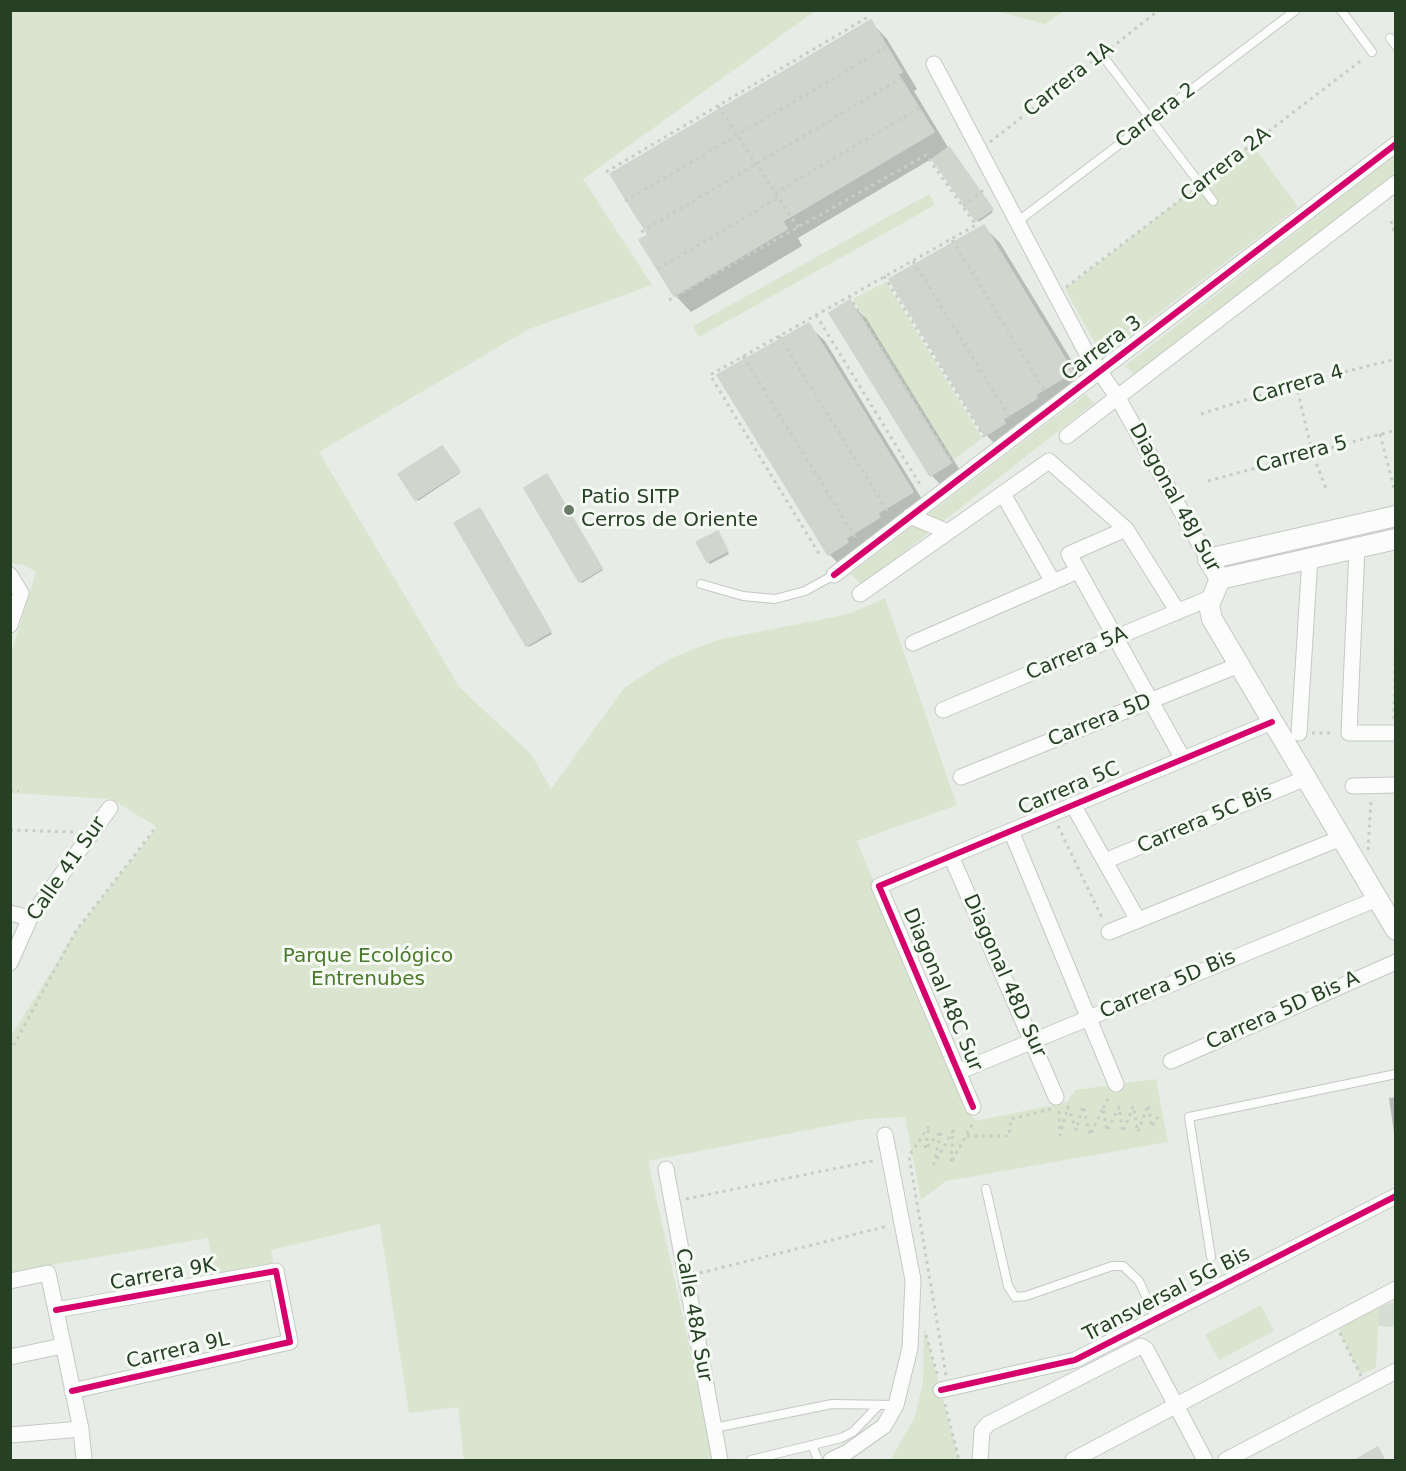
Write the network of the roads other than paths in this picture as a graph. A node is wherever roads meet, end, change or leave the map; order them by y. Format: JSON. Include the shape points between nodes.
{"nodes":[{"id":1,"x":1296,"y":10,"type":"edge"},
{"id":2,"x":1341,"y":10,"type":"edge"},
{"id":3,"x":1390,"y":38,"type":"dead end"},
{"id":4,"x":1395,"y":46,"type":"edge"},
{"id":5,"x":1372,"y":52,"type":"road end"},
{"id":6,"x":1102,"y":55,"type":"road end"},
{"id":7,"x":934,"y":64,"type":"dead end"},
{"id":8,"x":1152,"y":120,"type":"junction"},
{"id":9,"x":1395,"y":144,"type":"edge"},
{"id":10,"x":1395,"y":183,"type":"edge"},
{"id":11,"x":1213,"y":201,"type":"dead end"},
{"id":12,"x":1017,"y":222,"type":"junction"},
{"id":13,"x":1098,"y":373,"type":"junction"},
{"id":14,"x":1118,"y":398,"type":"junction"},
{"id":15,"x":1067,"y":436,"type":"dead end"},
{"id":16,"x":1003,"y":494,"type":"junction"},
{"id":17,"x":910,"y":516,"type":"junction"},
{"id":18,"x":1395,"y":516,"type":"edge"},
{"id":19,"x":1126,"y":529,"type":"junction"},
{"id":20,"x":948,"y":532,"type":"junction"},
{"id":21,"x":1395,"y":538,"type":"edge"},
{"id":22,"x":1357,"y":547,"type":"junction"},
{"id":23,"x":1310,"y":558,"type":"junction"},
{"id":24,"x":1208,"y":559,"type":"junction"},
{"id":25,"x":1078,"y":571,"type":"junction"},
{"id":26,"x":13,"y":578,"type":"edge"},
{"id":27,"x":831,"y":578,"type":"joint"},
{"id":28,"x":1220,"y":579,"type":"junction"},
{"id":29,"x":1053,"y":582,"type":"junction"},
{"id":30,"x":701,"y":584,"type":"dead end"},
{"id":31,"x":860,"y":594,"type":"dead end"},
{"id":32,"x":1210,"y":598,"type":"junction"},
{"id":33,"x":1178,"y":612,"type":"junction"},
{"id":34,"x":10,"y":625,"type":"edge"},
{"id":35,"x":1116,"y":638,"type":"junction"},
{"id":36,"x":913,"y":642,"type":"dead end"},
{"id":37,"x":1239,"y":665,"type":"junction"},
{"id":38,"x":1151,"y":701,"type":"junction"},
{"id":39,"x":944,"y":710,"type":"dead end"},
{"id":40,"x":1272,"y":722,"type":"junction"},
{"id":41,"x":1299,"y":733,"type":"road end"},
{"id":42,"x":1395,"y":733,"type":"edge"},
{"id":43,"x":1184,"y":759,"type":"junction"},
{"id":44,"x":961,"y":777,"type":"dead end"},
{"id":45,"x":1306,"y":778,"type":"junction"},
{"id":46,"x":1395,"y":785,"type":"edge"},
{"id":47,"x":1353,"y":786,"type":"dead end"},
{"id":48,"x":1073,"y":805,"type":"junction"},
{"id":49,"x":110,"y":808,"type":"dead end"},
{"id":50,"x":1011,"y":831,"type":"junction"},
{"id":51,"x":1341,"y":838,"type":"junction"},
{"id":52,"x":951,"y":856,"type":"junction"},
{"id":53,"x":1105,"y":861,"type":"junction"},
{"id":54,"x":879,"y":886,"type":"joint"},
{"id":55,"x":1377,"y":899,"type":"junction"},
{"id":56,"x":10,"y":913,"type":"edge"},
{"id":57,"x":30,"y":918,"type":"junction"},
{"id":58,"x":1138,"y":920,"type":"junction"},
{"id":59,"x":1395,"y":930,"type":"edge"},
{"id":60,"x":1109,"y":932,"type":"road end"},
{"id":61,"x":1395,"y":962,"type":"edge"},
{"id":62,"x":10,"y":963,"type":"edge"},
{"id":63,"x":1089,"y":1018,"type":"junction"},
{"id":64,"x":1032,"y":1042,"type":"junction"},
{"id":65,"x":1171,"y":1061,"type":"dead end"},
{"id":66,"x":958,"y":1072,"type":"junction"},
{"id":67,"x":1395,"y":1074,"type":"edge"},
{"id":68,"x":1116,"y":1084,"type":"dead end"},
{"id":69,"x":1056,"y":1097,"type":"dead end"},
{"id":70,"x":974,"y":1107,"type":"road end"},
{"id":71,"x":885,"y":1135,"type":"dead end"},
{"id":72,"x":666,"y":1169,"type":"dead end"},
{"id":73,"x":986,"y":1189,"type":"dead end"},
{"id":74,"x":1395,"y":1196,"type":"edge"},
{"id":75,"x":1211,"y":1257,"type":"dead end"},
{"id":76,"x":10,"y":1281,"type":"edge"},
{"id":77,"x":1395,"y":1289,"type":"edge"},
{"id":78,"x":56,"y":1310,"type":"junction"},
{"id":79,"x":1156,"y":1318,"type":"junction"},
{"id":80,"x":290,"y":1342,"type":"joint"},
{"id":81,"x":62,"y":1346,"type":"junction"},
{"id":82,"x":10,"y":1357,"type":"edge"},
{"id":83,"x":1395,"y":1371,"type":"edge"},
{"id":84,"x":945,"y":1389,"type":"road end"},
{"id":85,"x":72,"y":1391,"type":"junction"},
{"id":86,"x":896,"y":1405,"type":"junction"},
{"id":87,"x":1177,"y":1406,"type":"junction"},
{"id":88,"x":877,"y":1407,"type":"junction"},
{"id":89,"x":81,"y":1429,"type":"junction"},
{"id":90,"x":713,"y":1429,"type":"junction"},
{"id":91,"x":10,"y":1435,"type":"edge"},
{"id":92,"x":812,"y":1446,"type":"junction"},
{"id":93,"x":84,"y":1461,"type":"edge"},
{"id":94,"x":720,"y":1461,"type":"edge"},
{"id":95,"x":751,"y":1461,"type":"edge"},
{"id":96,"x":818,"y":1461,"type":"edge"},
{"id":97,"x":831,"y":1461,"type":"edge"},
{"id":98,"x":980,"y":1461,"type":"edge"},
{"id":99,"x":1073,"y":1461,"type":"edge"},
{"id":100,"x":1205,"y":1461,"type":"edge"},
{"id":101,"x":1226,"y":1461,"type":"edge"}],
"edges":[{"from":1,"to":8,"type":"lane","name":"Carrera 2"},
{"from":2,"to":5,"type":"lane"},
{"from":3,"to":4,"type":"lane"},
{"from":6,"to":8,"type":"lane"},
{"from":7,"to":12,"type":"street","name":"Diagonal 48J Sur"},
{"from":8,"to":11,"type":"lane"},
{"from":8,"to":12,"type":"lane","name":"Carrera 2"},
{"from":9,"to":13,"type":"street","name":"Carrera 3"},
{"from":10,"to":14,"type":"street"},
{"from":12,"to":13,"type":"street","name":"Diagonal 48J Sur"},
{"from":13,"to":14,"type":"street","name":"Diagonal 48J Sur"},
{"from":13,"to":17,"type":"street","name":"Carrera 3"},
{"from":14,"to":15,"type":"street"},
{"from":14,"to":24,"type":"street","name":"Diagonal 48J Sur"},
{"from":16,"to":19,"type":"street","via":[[1049,461]]},
{"from":16,"to":20,"type":"street"},
{"from":16,"to":29,"type":"street"},
{"from":17,"to":20,"type":"street"},
{"from":17,"to":27,"type":"street","name":"Carrera 3"},
{"from":18,"to":24,"type":"street"},
{"from":19,"to":25,"type":"street","via":[[1069,554]]},
{"from":19,"to":33,"type":"street"},
{"from":20,"to":31,"type":"street"},
{"from":21,"to":22,"type":"street"},
{"from":22,"to":23,"type":"street"},
{"from":22,"to":42,"type":"street","via":[[1349,733]]},
{"from":23,"to":28,"type":"street"},
{"from":23,"to":41,"type":"street"},
{"from":24,"to":28,"type":"street","name":"Diagonal 48J Sur"},
{"from":25,"to":29,"type":"street"},
{"from":25,"to":35,"type":"street"},
{"from":26,"to":34,"type":"street","via":[[21,594]]},
{"from":27,"to":30,"type":"lane","via":[[805,591],[775,599],[743,596]]},
{"from":28,"to":32,"type":"street","name":"Diagonal 48J Sur"},
{"from":29,"to":36,"type":"street"},
{"from":32,"to":33,"type":"street","name":"Carrera 5A"},
{"from":32,"to":37,"type":"street","name":"Diagonal 48J Sur","via":[[1212,619]]},
{"from":33,"to":35,"type":"street","name":"Carrera 5A"},
{"from":35,"to":38,"type":"street"},
{"from":35,"to":39,"type":"street","name":"Carrera 5A"},
{"from":37,"to":38,"type":"street","name":"Carrera 5D"},
{"from":37,"to":40,"type":"street","name":"Diagonal 48J Sur"},
{"from":38,"to":43,"type":"street"},
{"from":38,"to":44,"type":"street","name":"Carrera 5D"},
{"from":40,"to":43,"type":"street","name":"Carrera 5C"},
{"from":40,"to":45,"type":"street","name":"Diagonal 48J Sur"},
{"from":43,"to":48,"type":"street","name":"Carrera 5C"},
{"from":45,"to":51,"type":"street","name":"Diagonal 48J Sur"},
{"from":45,"to":53,"type":"street","name":"Carrera 5C Bis"},
{"from":46,"to":47,"type":"street"},
{"from":48,"to":50,"type":"street","name":"Carrera 5C"},
{"from":48,"to":53,"type":"street"},
{"from":49,"to":57,"type":"street","name":"Calle 41 Sur"},
{"from":50,"to":52,"type":"street","name":"Carrera 5C"},
{"from":50,"to":63,"type":"street"},
{"from":51,"to":55,"type":"street","name":"Diagonal 48J Sur"},
{"from":51,"to":58,"type":"street"},
{"from":52,"to":54,"type":"street","name":"Carrera 5C"},
{"from":52,"to":64,"type":"street","name":"Diagonal 48D Sur"},
{"from":53,"to":58,"type":"street"},
{"from":54,"to":66,"type":"street","name":"Diagonal 48C Sur"},
{"from":55,"to":59,"type":"street","name":"Diagonal 48J Sur"},
{"from":55,"to":63,"type":"street","name":"Carrera 5D Bis"},
{"from":56,"to":57,"type":"street"},
{"from":57,"to":62,"type":"street","name":"Calle 41 Sur"},
{"from":58,"to":60,"type":"street"},
{"from":61,"to":65,"type":"street","name":"Carrera 5D Bis A"},
{"from":63,"to":64,"type":"street","name":"Carrera 5D Bis"},
{"from":63,"to":68,"type":"street"},
{"from":64,"to":66,"type":"street","name":"Carrera 5D Bis"},
{"from":64,"to":69,"type":"street","name":"Diagonal 48D Sur"},
{"from":66,"to":70,"type":"street","name":"Diagonal 48C Sur"},
{"from":67,"to":75,"type":"lane","via":[[1189,1117]]},
{"from":71,"to":86,"type":"street","via":[[913,1280],[910,1348]]},
{"from":72,"to":90,"type":"street","name":"Calle 48A Sur"},
{"from":73,"to":79,"type":"lane","via":[[1008,1286],[1015,1297],[1112,1266],[1123,1266],[1139,1281]]},
{"from":74,"to":79,"type":"street","name":"Transversal 5G Bis"},
{"from":76,"to":78,"type":"street","via":[[48,1274]]},
{"from":77,"to":87,"type":"street"},
{"from":78,"to":80,"type":"street","name":"Carrera 9K","via":[[276,1271]]},
{"from":78,"to":81,"type":"street"},
{"from":79,"to":84,"type":"street","name":"Transversal 5G Bis","via":[[1075,1360]]},
{"from":80,"to":85,"type":"street","name":"Carrera 9L"},
{"from":81,"to":82,"type":"street"},
{"from":81,"to":85,"type":"street"},
{"from":83,"to":101,"type":"street"},
{"from":85,"to":89,"type":"street"},
{"from":86,"to":88,"type":"lane"},
{"from":86,"to":97,"type":"street","via":[[884,1426]]},
{"from":87,"to":98,"type":"street","name":"Transversal 5G Bis","via":[[1146,1349],[1135,1347],[988,1424],[982,1431]]},
{"from":87,"to":99,"type":"street"},
{"from":87,"to":100,"type":"street"},
{"from":88,"to":90,"type":"lane","via":[[832,1404]]},
{"from":88,"to":92,"type":"lane","via":[[853,1432]]},
{"from":89,"to":91,"type":"street"},
{"from":89,"to":93,"type":"street"},
{"from":90,"to":94,"type":"street","name":"Calle 48A Sur"},
{"from":92,"to":95,"type":"lane"},
{"from":92,"to":96,"type":"lane"}]}
